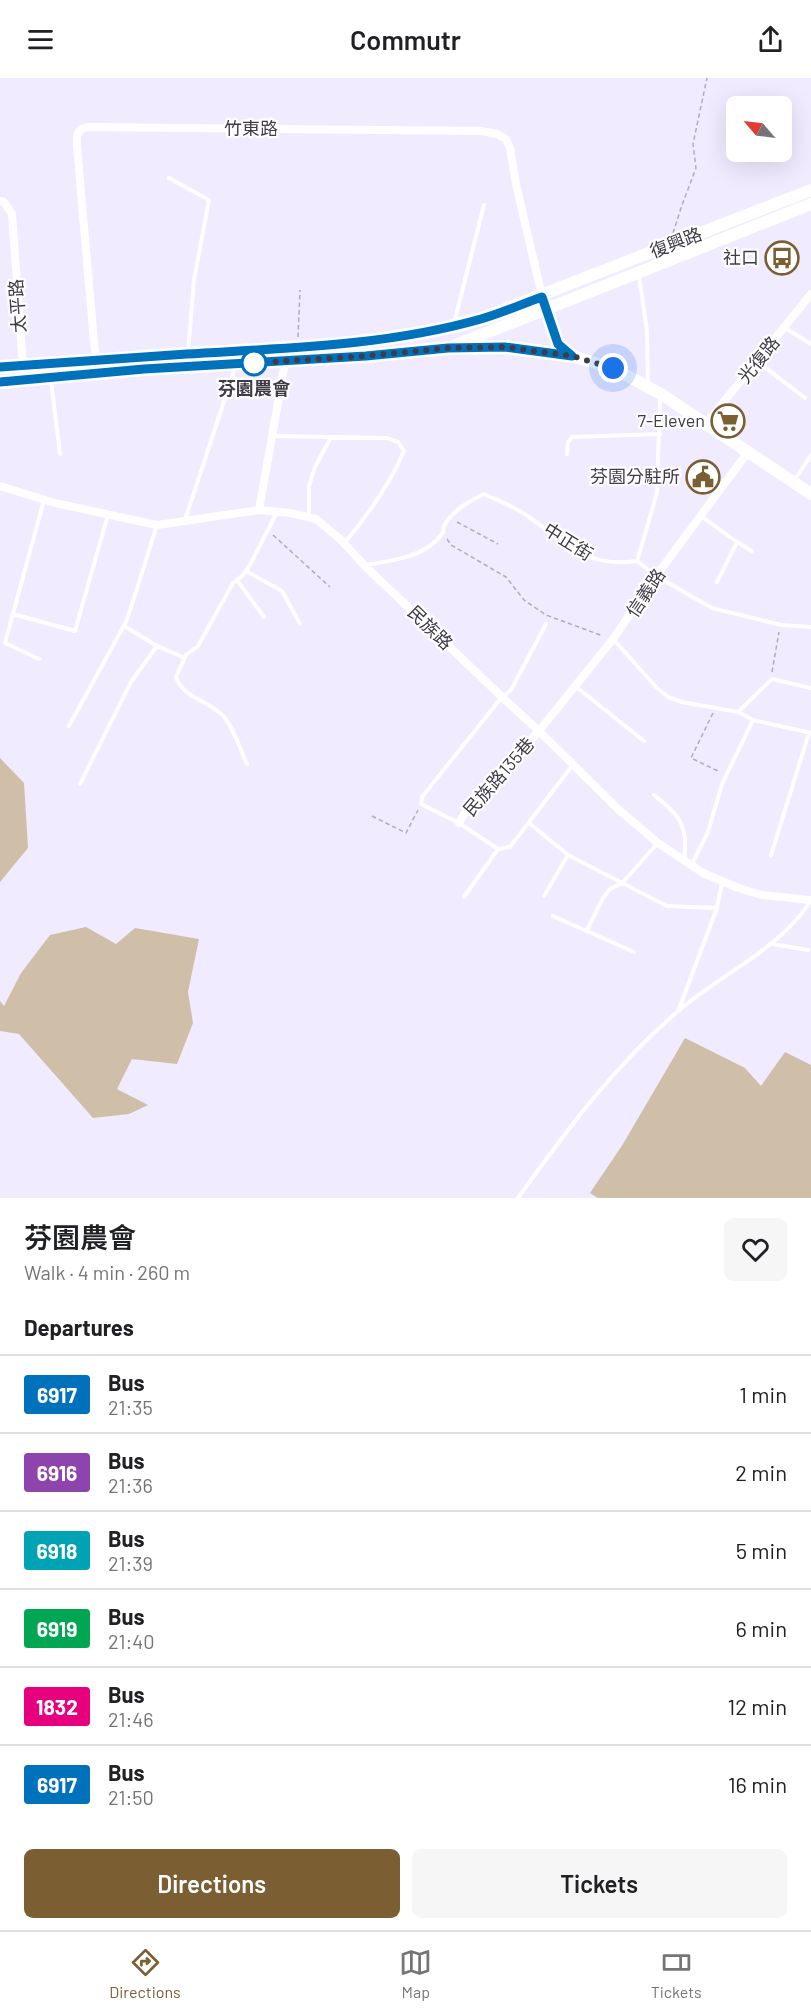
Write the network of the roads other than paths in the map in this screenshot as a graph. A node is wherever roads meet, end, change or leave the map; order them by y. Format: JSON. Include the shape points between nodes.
{"nodes":[{"id":1,"x":169,"y":178,"type":"dead end"},
{"id":2,"x":811,"y":190,"type":"edge"},
{"id":3,"x":0,"y":201,"type":"edge"},
{"id":4,"x":811,"y":204,"type":"edge"},
{"id":5,"x":484,"y":205,"type":"dead end"},
{"id":6,"x":639,"y":273,"type":"junction"},
{"id":7,"x":811,"y":294,"type":"edge"},
{"id":8,"x":542,"y":297,"type":"junction"},
{"id":9,"x":545,"y":310,"type":"junction"},
{"id":10,"x":454,"y":325,"type":"junction"},
{"id":11,"x":785,"y":328,"type":"junction"},
{"id":12,"x":811,"y":344,"type":"edge"},
{"id":13,"x":448,"y":348,"type":"junction"},
{"id":14,"x":290,"y":352,"type":"junction"},
{"id":15,"x":572,"y":356,"type":"junction"},
{"id":16,"x":96,"y":360,"type":"junction"},
{"id":17,"x":188,"y":360,"type":"junction"},
{"id":18,"x":757,"y":361,"type":"junction"},
{"id":19,"x":237,"y":364,"type":"junction"},
{"id":20,"x":22,"y":366,"type":"junction"},
{"id":21,"x":0,"y":367,"type":"edge"},
{"id":22,"x":97,"y":374,"type":"junction"},
{"id":23,"x":51,"y":377,"type":"junction"},
{"id":24,"x":25,"y":380,"type":"junction"},
{"id":25,"x":0,"y":382,"type":"edge"},
{"id":26,"x":649,"y":387,"type":"junction"},
{"id":27,"x":660,"y":394,"type":"junction"},
{"id":28,"x":806,"y":398,"type":"dead end"},
{"id":29,"x":705,"y":425,"type":"junction"},
{"id":30,"x":660,"y":434,"type":"junction"},
{"id":31,"x":272,"y":436,"type":"junction"},
{"id":32,"x":331,"y":437,"type":"junction"},
{"id":33,"x":748,"y":452,"type":"junction"},
{"id":34,"x":60,"y":454,"type":"dead end"},
{"id":35,"x":567,"y":454,"type":"dead end"},
{"id":36,"x":811,"y":455,"type":"edge"},
{"id":37,"x":794,"y":482,"type":"junction"},
{"id":38,"x":0,"y":486,"type":"edge"},
{"id":39,"x":811,"y":494,"type":"edge"},
{"id":40,"x":44,"y":500,"type":"junction"},
{"id":41,"x":259,"y":510,"type":"junction"},
{"id":42,"x":278,"y":512,"type":"junction"},
{"id":43,"x":109,"y":514,"type":"junction"},
{"id":44,"x":701,"y":516,"type":"junction"},
{"id":45,"x":309,"y":517,"type":"junction"},
{"id":46,"x":185,"y":521,"type":"junction"},
{"id":47,"x":157,"y":525,"type":"junction"},
{"id":48,"x":344,"y":543,"type":"junction"},
{"id":49,"x":737,"y":543,"type":"junction"},
{"id":50,"x":752,"y":551,"type":"dead end"},
{"id":51,"x":637,"y":561,"type":"junction"},
{"id":52,"x":365,"y":566,"type":"junction"},
{"id":53,"x":246,"y":571,"type":"junction"},
{"id":54,"x":656,"y":576,"type":"junction"},
{"id":55,"x":237,"y":580,"type":"junction"},
{"id":56,"x":717,"y":582,"type":"dead end"},
{"id":57,"x":13,"y":614,"type":"junction"},
{"id":58,"x":264,"y":617,"type":"dead end"},
{"id":59,"x":300,"y":624,"type":"dead end"},
{"id":60,"x":546,"y":624,"type":"dead end"},
{"id":61,"x":124,"y":626,"type":"junction"},
{"id":62,"x":811,"y":627,"type":"edge"},
{"id":63,"x":614,"y":639,"type":"junction"},
{"id":64,"x":157,"y":646,"type":"junction"},
{"id":65,"x":186,"y":655,"type":"junction"},
{"id":66,"x":39,"y":659,"type":"dead end"},
{"id":67,"x":575,"y":686,"type":"junction"},
{"id":68,"x":811,"y":688,"type":"edge"},
{"id":69,"x":501,"y":698,"type":"junction"},
{"id":70,"x":738,"y":712,"type":"junction"},
{"id":71,"x":753,"y":720,"type":"junction"},
{"id":72,"x":69,"y":726,"type":"dead end"},
{"id":73,"x":539,"y":731,"type":"junction"},
{"id":74,"x":810,"y":733,"type":"edge"},
{"id":75,"x":644,"y":741,"type":"dead end"},
{"id":76,"x":247,"y":764,"type":"dead end"},
{"id":77,"x":572,"y":765,"type":"junction"},
{"id":78,"x":80,"y":784,"type":"dead end"},
{"id":79,"x":654,"y":795,"type":"dead end"},
{"id":80,"x":459,"y":823,"type":"junction"},
{"id":81,"x":529,"y":823,"type":"junction"},
{"id":82,"x":658,"y":843,"type":"junction"},
{"id":83,"x":498,"y":849,"type":"junction"},
{"id":84,"x":568,"y":855,"type":"junction"},
{"id":85,"x":771,"y":855,"type":"dead end"},
{"id":86,"x":688,"y":863,"type":"junction"},
{"id":87,"x":723,"y":881,"type":"junction"},
{"id":88,"x":622,"y":883,"type":"junction"},
{"id":89,"x":544,"y":896,"type":"dead end"},
{"id":90,"x":464,"y":897,"type":"dead end"},
{"id":91,"x":811,"y":900,"type":"edge"},
{"id":92,"x":717,"y":908,"type":"junction"},
{"id":93,"x":553,"y":916,"type":"dead end"},
{"id":94,"x":587,"y":930,"type":"junction"},
{"id":95,"x":772,"y":943,"type":"junction"},
{"id":96,"x":808,"y":951,"type":"dead end"},
{"id":97,"x":634,"y":952,"type":"dead end"},
{"id":98,"x":679,"y":1010,"type":"junction"},
{"id":99,"x":518,"y":1198,"type":"edge"}],
"edges":[{"from":1,"to":17,"type":"lane","via":[[209,200],[194,280]]},
{"from":2,"to":8,"type":"main road","name":"復興路"},
{"from":3,"to":20,"type":"street","name":"太平路","via":[[12,214]]},
{"from":4,"to":6,"type":"main road","name":"復興路"},
{"from":5,"to":10,"type":"lane"},
{"from":6,"to":9,"type":"main road","name":"復興路"},
{"from":6,"to":26,"type":"lane"},
{"from":7,"to":11,"type":"street","name":"光復路"},
{"from":8,"to":9,"type":"main road"},
{"from":8,"to":10,"type":"main road","name":"復興路"},
{"from":8,"to":16,"type":"street","name":"竹東路","via":[[510,148],[506,139],[497,134],[88,127],[77,135],[77,146]]},
{"from":9,"to":13,"type":"main road","name":"復興路"},
{"from":9,"to":15,"type":"main road","via":[[558,344]]},
{"from":10,"to":14,"type":"main road","name":"復興路"},
{"from":11,"to":12,"type":"lane"},
{"from":11,"to":18,"type":"street","name":"光復路"},
{"from":13,"to":14,"type":"main road","via":[[366,356]]},
{"from":13,"to":15,"type":"main road","via":[[505,347]]},
{"from":14,"to":17,"type":"main road"},
{"from":14,"to":19,"type":"main road"},
{"from":14,"to":31,"type":"street"},
{"from":15,"to":26,"type":"main road","via":[[613,368]]},
{"from":16,"to":17,"type":"main road"},
{"from":16,"to":20,"type":"main road"},
{"from":16,"to":22,"type":"street","name":"竹東路"},
{"from":17,"to":19,"type":"main road"},
{"from":17,"to":22,"type":"main road"},
{"from":18,"to":28,"type":"lane"},
{"from":18,"to":29,"type":"street","name":"光復路"},
{"from":19,"to":46,"type":"lane"},
{"from":20,"to":21,"type":"main road"},
{"from":20,"to":24,"type":"street","name":"太平路"},
{"from":22,"to":23,"type":"main road"},
{"from":23,"to":24,"type":"main road"},
{"from":23,"to":34,"type":"lane"},
{"from":24,"to":25,"type":"main road"},
{"from":26,"to":27,"type":"main road"},
{"from":27,"to":29,"type":"main road"},
{"from":27,"to":30,"type":"lane"},
{"from":29,"to":33,"type":"main road"},
{"from":30,"to":35,"type":"lane","via":[[572,437]]},
{"from":30,"to":51,"type":"lane","via":[[657,493]]},
{"from":31,"to":32,"type":"lane"},
{"from":31,"to":41,"type":"street"},
{"from":32,"to":45,"type":"lane","via":[[309,486]]},
{"from":32,"to":48,"type":"lane","via":[[387,438],[398,442],[404,451],[365,519]]},
{"from":33,"to":37,"type":"main road"},
{"from":33,"to":44,"type":"street","name":"信義路"},
{"from":36,"to":37,"type":"lane"},
{"from":37,"to":39,"type":"main road"},
{"from":38,"to":40,"type":"street","name":"民族路"},
{"from":40,"to":43,"type":"street","name":"民族路"},
{"from":40,"to":57,"type":"lane"},
{"from":41,"to":42,"type":"street","name":"民族路"},
{"from":41,"to":46,"type":"street","name":"民族路"},
{"from":42,"to":45,"type":"street","name":"民族路"},
{"from":42,"to":53,"type":"lane"},
{"from":43,"to":47,"type":"street","name":"民族路"},
{"from":43,"to":57,"type":"lane","via":[[75,631]]},
{"from":44,"to":49,"type":"lane"},
{"from":44,"to":54,"type":"street","name":"信義路"},
{"from":45,"to":48,"type":"street","name":"民族路"},
{"from":46,"to":47,"type":"street","name":"民族路"},
{"from":47,"to":61,"type":"lane"},
{"from":48,"to":52,"type":"street","name":"民族路"},
{"from":49,"to":50,"type":"lane"},
{"from":49,"to":56,"type":"lane"},
{"from":51,"to":52,"type":"lane","name":"中正街","via":[[601,562],[568,546],[527,515],[484,494],[467,502],[450,518],[443,533],[428,547],[410,556]]},
{"from":51,"to":54,"type":"lane"},
{"from":52,"to":69,"type":"street","name":"民族路"},
{"from":53,"to":55,"type":"lane"},
{"from":53,"to":59,"type":"lane","via":[[282,591]]},
{"from":54,"to":62,"type":"lane","via":[[712,608],[781,625]]},
{"from":54,"to":63,"type":"street","name":"信義路"},
{"from":55,"to":58,"type":"lane"},
{"from":55,"to":65,"type":"lane","via":[[198,646]]},
{"from":57,"to":66,"type":"lane","via":[[5,643]]},
{"from":60,"to":69,"type":"lane","via":[[511,690]]},
{"from":61,"to":64,"type":"lane"},
{"from":61,"to":72,"type":"lane"},
{"from":63,"to":67,"type":"street","name":"信義路"},
{"from":63,"to":70,"type":"lane","via":[[668,697]]},
{"from":64,"to":65,"type":"lane"},
{"from":64,"to":78,"type":"lane","via":[[131,682]]},
{"from":65,"to":76,"type":"lane","via":[[176,677],[178,682],[191,696],[224,716]]},
{"from":67,"to":73,"type":"street","name":"信義路"},
{"from":67,"to":75,"type":"lane"},
{"from":68,"to":70,"type":"lane","via":[[771,679]]},
{"from":69,"to":73,"type":"street","name":"民族路"},
{"from":69,"to":80,"type":"lane","via":[[422,797],[422,804]]},
{"from":70,"to":71,"type":"lane"},
{"from":71,"to":74,"type":"lane"},
{"from":71,"to":86,"type":"lane","via":[[722,784],[708,832]]},
{"from":73,"to":77,"type":"street","name":"民族路"},
{"from":73,"to":80,"type":"street","name":"民族路135巷"},
{"from":74,"to":85,"type":"lane"},
{"from":77,"to":81,"type":"lane"},
{"from":77,"to":82,"type":"street","name":"民族路"},
{"from":79,"to":86,"type":"lane","via":[[680,818]]},
{"from":80,"to":83,"type":"lane"},
{"from":81,"to":83,"type":"lane","via":[[510,847]]},
{"from":81,"to":84,"type":"lane"},
{"from":82,"to":86,"type":"street","name":"民族路"},
{"from":82,"to":88,"type":"lane"},
{"from":83,"to":90,"type":"lane"},
{"from":84,"to":88,"type":"lane"},
{"from":84,"to":89,"type":"lane"},
{"from":86,"to":87,"type":"street","name":"民族路"},
{"from":87,"to":91,"type":"street","name":"民族路","via":[[761,895]]},
{"from":87,"to":92,"type":"lane"},
{"from":88,"to":92,"type":"lane","via":[[666,906]]},
{"from":88,"to":94,"type":"lane","via":[[603,898]]},
{"from":91,"to":95,"type":"lane"},
{"from":92,"to":98,"type":"lane"},
{"from":93,"to":94,"type":"lane"},
{"from":94,"to":97,"type":"lane"},
{"from":95,"to":96,"type":"lane"},
{"from":95,"to":98,"type":"lane"},
{"from":98,"to":99,"type":"lane","via":[[640,1046],[574,1120]]}]}
